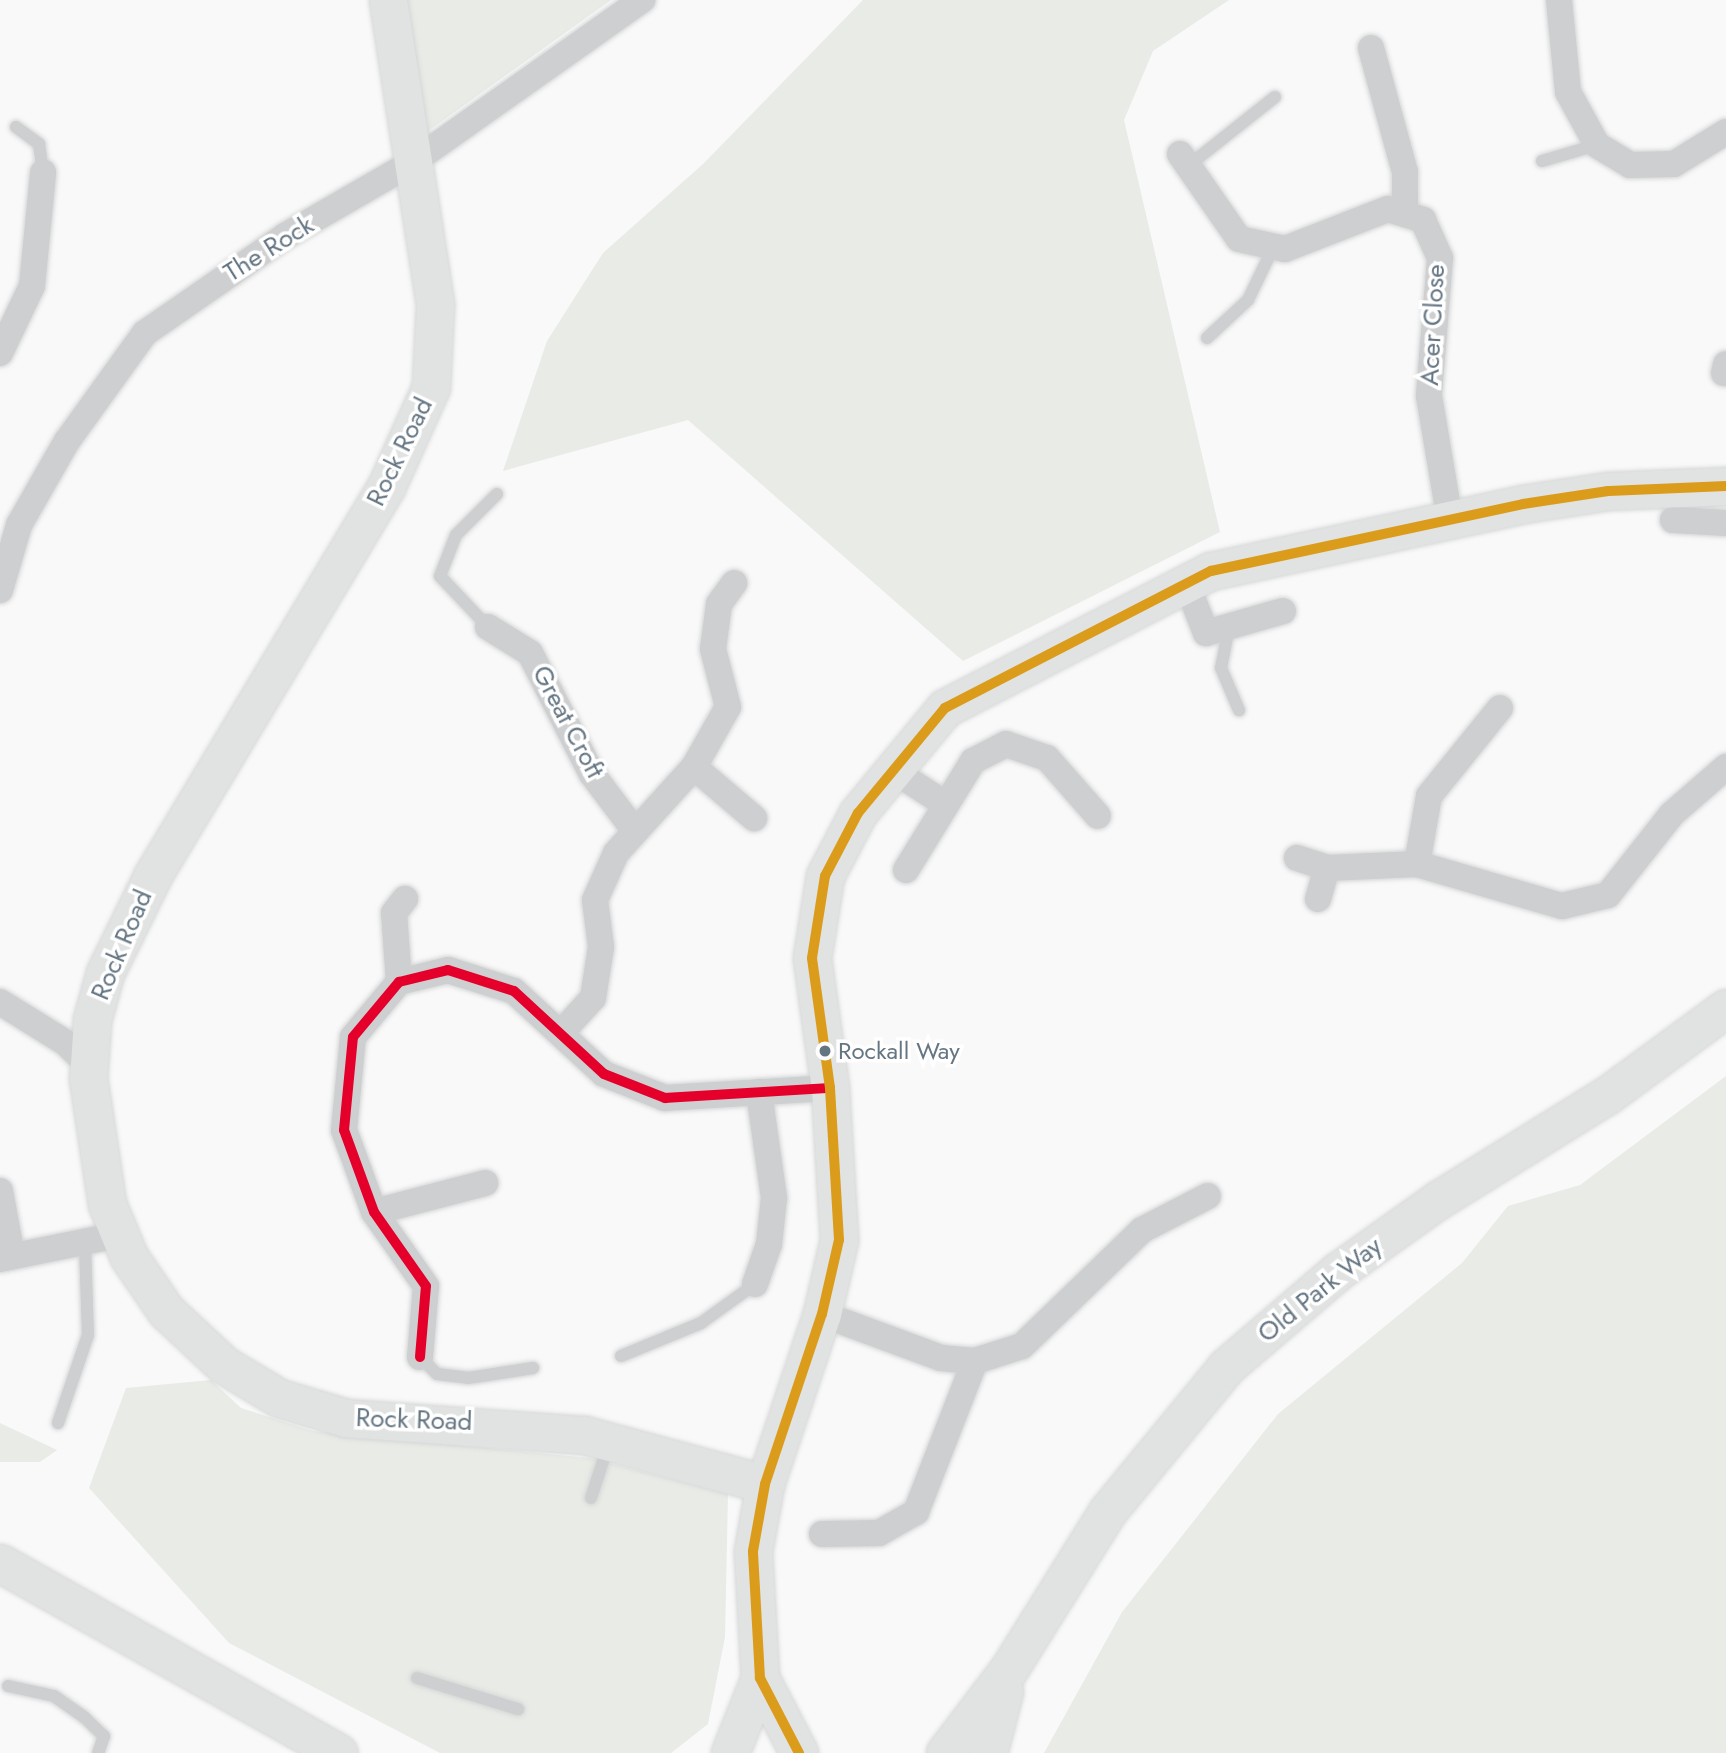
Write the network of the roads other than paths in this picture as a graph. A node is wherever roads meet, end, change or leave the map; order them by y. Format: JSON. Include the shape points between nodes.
{"nodes":[{"id":1,"x":388,"y":0,"type":"edge"},
{"id":2,"x":642,"y":0,"type":"edge"},
{"id":3,"x":1559,"y":0,"type":"edge"},
{"id":4,"x":1371,"y":48,"type":"dead end"},
{"id":5,"x":1275,"y":97,"type":"dead end"},
{"id":6,"x":16,"y":127,"type":"dead end"},
{"id":7,"x":1726,"y":132,"type":"edge"},
{"id":8,"x":1597,"y":145,"type":"junction"},
{"id":9,"x":1184,"y":160,"type":"joint"},
{"id":10,"x":1542,"y":161,"type":"dead end"},
{"id":11,"x":413,"y":162,"type":"junction"},
{"id":12,"x":43,"y":173,"type":"joint"},
{"id":13,"x":1405,"y":214,"type":"junction"},
{"id":14,"x":1274,"y":246,"type":"junction"},
{"id":15,"x":1207,"y":338,"type":"dead end"},
{"id":16,"x":0,"y":353,"type":"edge"},
{"id":17,"x":1726,"y":486,"type":"edge"},
{"id":18,"x":497,"y":494,"type":"dead end"},
{"id":19,"x":1450,"y":520,"type":"junction"},
{"id":20,"x":1673,"y":520,"type":"dead end"},
{"id":21,"x":1726,"y":523,"type":"edge"},
{"id":22,"x":1186,"y":582,"type":"junction"},
{"id":23,"x":734,"y":583,"type":"dead end"},
{"id":24,"x":0,"y":590,"type":"edge"},
{"id":25,"x":1283,"y":611,"type":"dead end"},
{"id":26,"x":488,"y":627,"type":"joint"},
{"id":27,"x":1228,"y":627,"type":"junction"},
{"id":28,"x":1500,"y":708,"type":"dead end"},
{"id":29,"x":1239,"y":710,"type":"dead end"},
{"id":30,"x":694,"y":767,"type":"junction"},
{"id":31,"x":1726,"y":767,"type":"edge"},
{"id":32,"x":891,"y":769,"type":"junction"},
{"id":33,"x":945,"y":804,"type":"junction"},
{"id":34,"x":1098,"y":816,"type":"dead end"},
{"id":35,"x":754,"y":818,"type":"dead end"},
{"id":36,"x":635,"y":831,"type":"junction"},
{"id":37,"x":1297,"y":858,"type":"dead end"},
{"id":38,"x":1417,"y":864,"type":"junction"},
{"id":39,"x":1327,"y":868,"type":"junction"},
{"id":40,"x":906,"y":870,"type":"dead end"},
{"id":41,"x":405,"y":899,"type":"dead end"},
{"id":42,"x":1318,"y":899,"type":"dead end"},
{"id":43,"x":399,"y":982,"type":"junction"},
{"id":44,"x":0,"y":1002,"type":"edge"},
{"id":45,"x":1726,"y":1008,"type":"edge"},
{"id":46,"x":561,"y":1033,"type":"junction"},
{"id":47,"x":88,"y":1065,"type":"junction"},
{"id":48,"x":830,"y":1088,"type":"junction"},
{"id":49,"x":759,"y":1092,"type":"junction"},
{"id":50,"x":485,"y":1183,"type":"dead end"},
{"id":51,"x":0,"y":1191,"type":"edge"},
{"id":52,"x":1208,"y":1196,"type":"dead end"},
{"id":53,"x":374,"y":1212,"type":"junction"},
{"id":54,"x":101,"y":1239,"type":"junction"},
{"id":55,"x":6,"y":1257,"type":"edge"},
{"id":56,"x":754,"y":1284,"type":"joint"},
{"id":57,"x":822,"y":1314,"type":"junction"},
{"id":58,"x":621,"y":1356,"type":"dead end"},
{"id":59,"x":420,"y":1357,"type":"joint"},
{"id":60,"x":975,"y":1361,"type":"junction"},
{"id":61,"x":533,"y":1368,"type":"dead end"},
{"id":62,"x":58,"y":1423,"type":"dead end"},
{"id":63,"x":611,"y":1440,"type":"junction"},
{"id":64,"x":765,"y":1484,"type":"junction"},
{"id":65,"x":592,"y":1498,"type":"dead end"},
{"id":66,"x":822,"y":1534,"type":"dead end"},
{"id":67,"x":0,"y":1563,"type":"edge"},
{"id":68,"x":1009,"y":1669,"type":"junction"},
{"id":69,"x":418,"y":1678,"type":"dead end"},
{"id":70,"x":760,"y":1678,"type":"junction"},
{"id":71,"x":8,"y":1686,"type":"dead end"},
{"id":72,"x":518,"y":1709,"type":"dead end"},
{"id":73,"x":98,"y":1753,"type":"edge"},
{"id":74,"x":338,"y":1753,"type":"edge"},
{"id":75,"x":730,"y":1753,"type":"edge"},
{"id":76,"x":799,"y":1753,"type":"edge"},
{"id":77,"x":945,"y":1753,"type":"edge"},
{"id":78,"x":988,"y":1753,"type":"edge"}],
"edges":[{"from":1,"to":11,"type":"street","name":"Rock Road"},
{"from":2,"to":11,"type":"street","name":"The Rock"},
{"from":3,"to":8,"type":"street","via":[[1568,92]]},
{"from":4,"to":13,"type":"street","via":[[1405,172]]},
{"from":5,"to":9,"type":"lane"},
{"from":6,"to":12,"type":"lane","via":[[39,144]]},
{"from":7,"to":8,"type":"street","via":[[1674,164],[1630,165]]},
{"from":8,"to":10,"type":"lane"},
{"from":9,"to":14,"type":"street","via":[[1240,239]]},
{"from":11,"to":24,"type":"street","name":"The Rock","via":[[285,236],[145,333],[67,441],[19,525]]},
{"from":11,"to":47,"type":"street","name":"Rock Road","via":[[436,318],[427,404],[330,586],[144,892],[105,973]]},
{"from":12,"to":16,"type":"street","via":[[32,286]]},
{"from":13,"to":14,"type":"street","via":[[1388,209],[1285,249]]},
{"from":13,"to":19,"type":"street","name":"Acer Close","via":[[1423,220],[1440,258],[1429,396]]},
{"from":14,"to":15,"type":"lane","via":[[1248,300]]},
{"from":17,"to":19,"type":"street","via":[[1608,491]]},
{"from":18,"to":26,"type":"lane","via":[[456,535],[440,576]]},
{"from":19,"to":22,"type":"street","via":[[1211,571]]},
{"from":20,"to":21,"type":"street"},
{"from":22,"to":27,"type":"street","via":[[1206,633]]},
{"from":22,"to":32,"type":"street","via":[[945,708]]},
{"from":23,"to":30,"type":"street","via":[[719,604],[713,649],[727,706]]},
{"from":25,"to":27,"type":"street"},
{"from":26,"to":36,"type":"street","name":"Great Croft","via":[[530,653],[592,774]]},
{"from":27,"to":29,"type":"lane","via":[[1221,668]]},
{"from":28,"to":38,"type":"street","via":[[1429,796]]},
{"from":30,"to":35,"type":"street"},
{"from":30,"to":36,"type":"street"},
{"from":31,"to":38,"type":"street","via":[[1672,814],[1608,895],[1562,906]]},
{"from":32,"to":33,"type":"street"},
{"from":32,"to":48,"type":"street","via":[[858,813],[825,876],[812,958]]},
{"from":33,"to":34,"type":"street","via":[[973,761],[1006,744],[1047,758]]},
{"from":33,"to":40,"type":"street"},
{"from":36,"to":46,"type":"street","via":[[615,853],[595,900],[601,947],[593,998]]},
{"from":37,"to":39,"type":"street"},
{"from":38,"to":39,"type":"street"},
{"from":39,"to":42,"type":"street"},
{"from":41,"to":43,"type":"street","via":[[394,913]]},
{"from":43,"to":46,"type":"street","via":[[449,970],[514,991]]},
{"from":43,"to":53,"type":"street","via":[[353,1037],[344,1130]]},
{"from":44,"to":47,"type":"street"},
{"from":45,"to":68,"type":"street","name":"Old Park Way","via":[[1609,1094],[1438,1200],[1338,1271],[1226,1367],[1107,1512]]},
{"from":46,"to":49,"type":"street","via":[[604,1074],[665,1098]]},
{"from":47,"to":54,"type":"street","name":"Rock Road"},
{"from":48,"to":49,"type":"street"},
{"from":48,"to":57,"type":"street","via":[[839,1240]]},
{"from":49,"to":56,"type":"street","via":[[774,1198],[769,1244]]},
{"from":50,"to":53,"type":"street"},
{"from":51,"to":55,"type":"street"},
{"from":52,"to":60,"type":"street","via":[[1142,1230],[1022,1346]]},
{"from":53,"to":59,"type":"street","via":[[426,1286]]},
{"from":54,"to":55,"type":"street"},
{"from":54,"to":62,"type":"lane","via":[[88,1335]]},
{"from":54,"to":63,"type":"street","name":"Rock Road","via":[[184,1331],[239,1377],[279,1398],[346,1418],[508,1425]]},
{"from":56,"to":58,"type":"lane","via":[[701,1323]]},
{"from":57,"to":60,"type":"street","via":[[941,1358]]},
{"from":57,"to":64,"type":"street"},
{"from":59,"to":61,"type":"lane","via":[[437,1374],[468,1378]]},
{"from":60,"to":66,"type":"street","via":[[916,1512],[879,1533]]},
{"from":63,"to":64,"type":"street","name":"Rock Road"},
{"from":63,"to":65,"type":"lane"},
{"from":64,"to":70,"type":"street","via":[[753,1552]]},
{"from":67,"to":74,"type":"street"},
{"from":68,"to":77,"type":"street","name":"Old Park Way"},
{"from":68,"to":78,"type":"street","name":"Old Park Way"},
{"from":69,"to":72,"type":"lane"},
{"from":70,"to":75,"type":"street"},
{"from":70,"to":76,"type":"street"},
{"from":71,"to":73,"type":"lane","via":[[54,1696],[84,1717],[104,1736]]}]}
